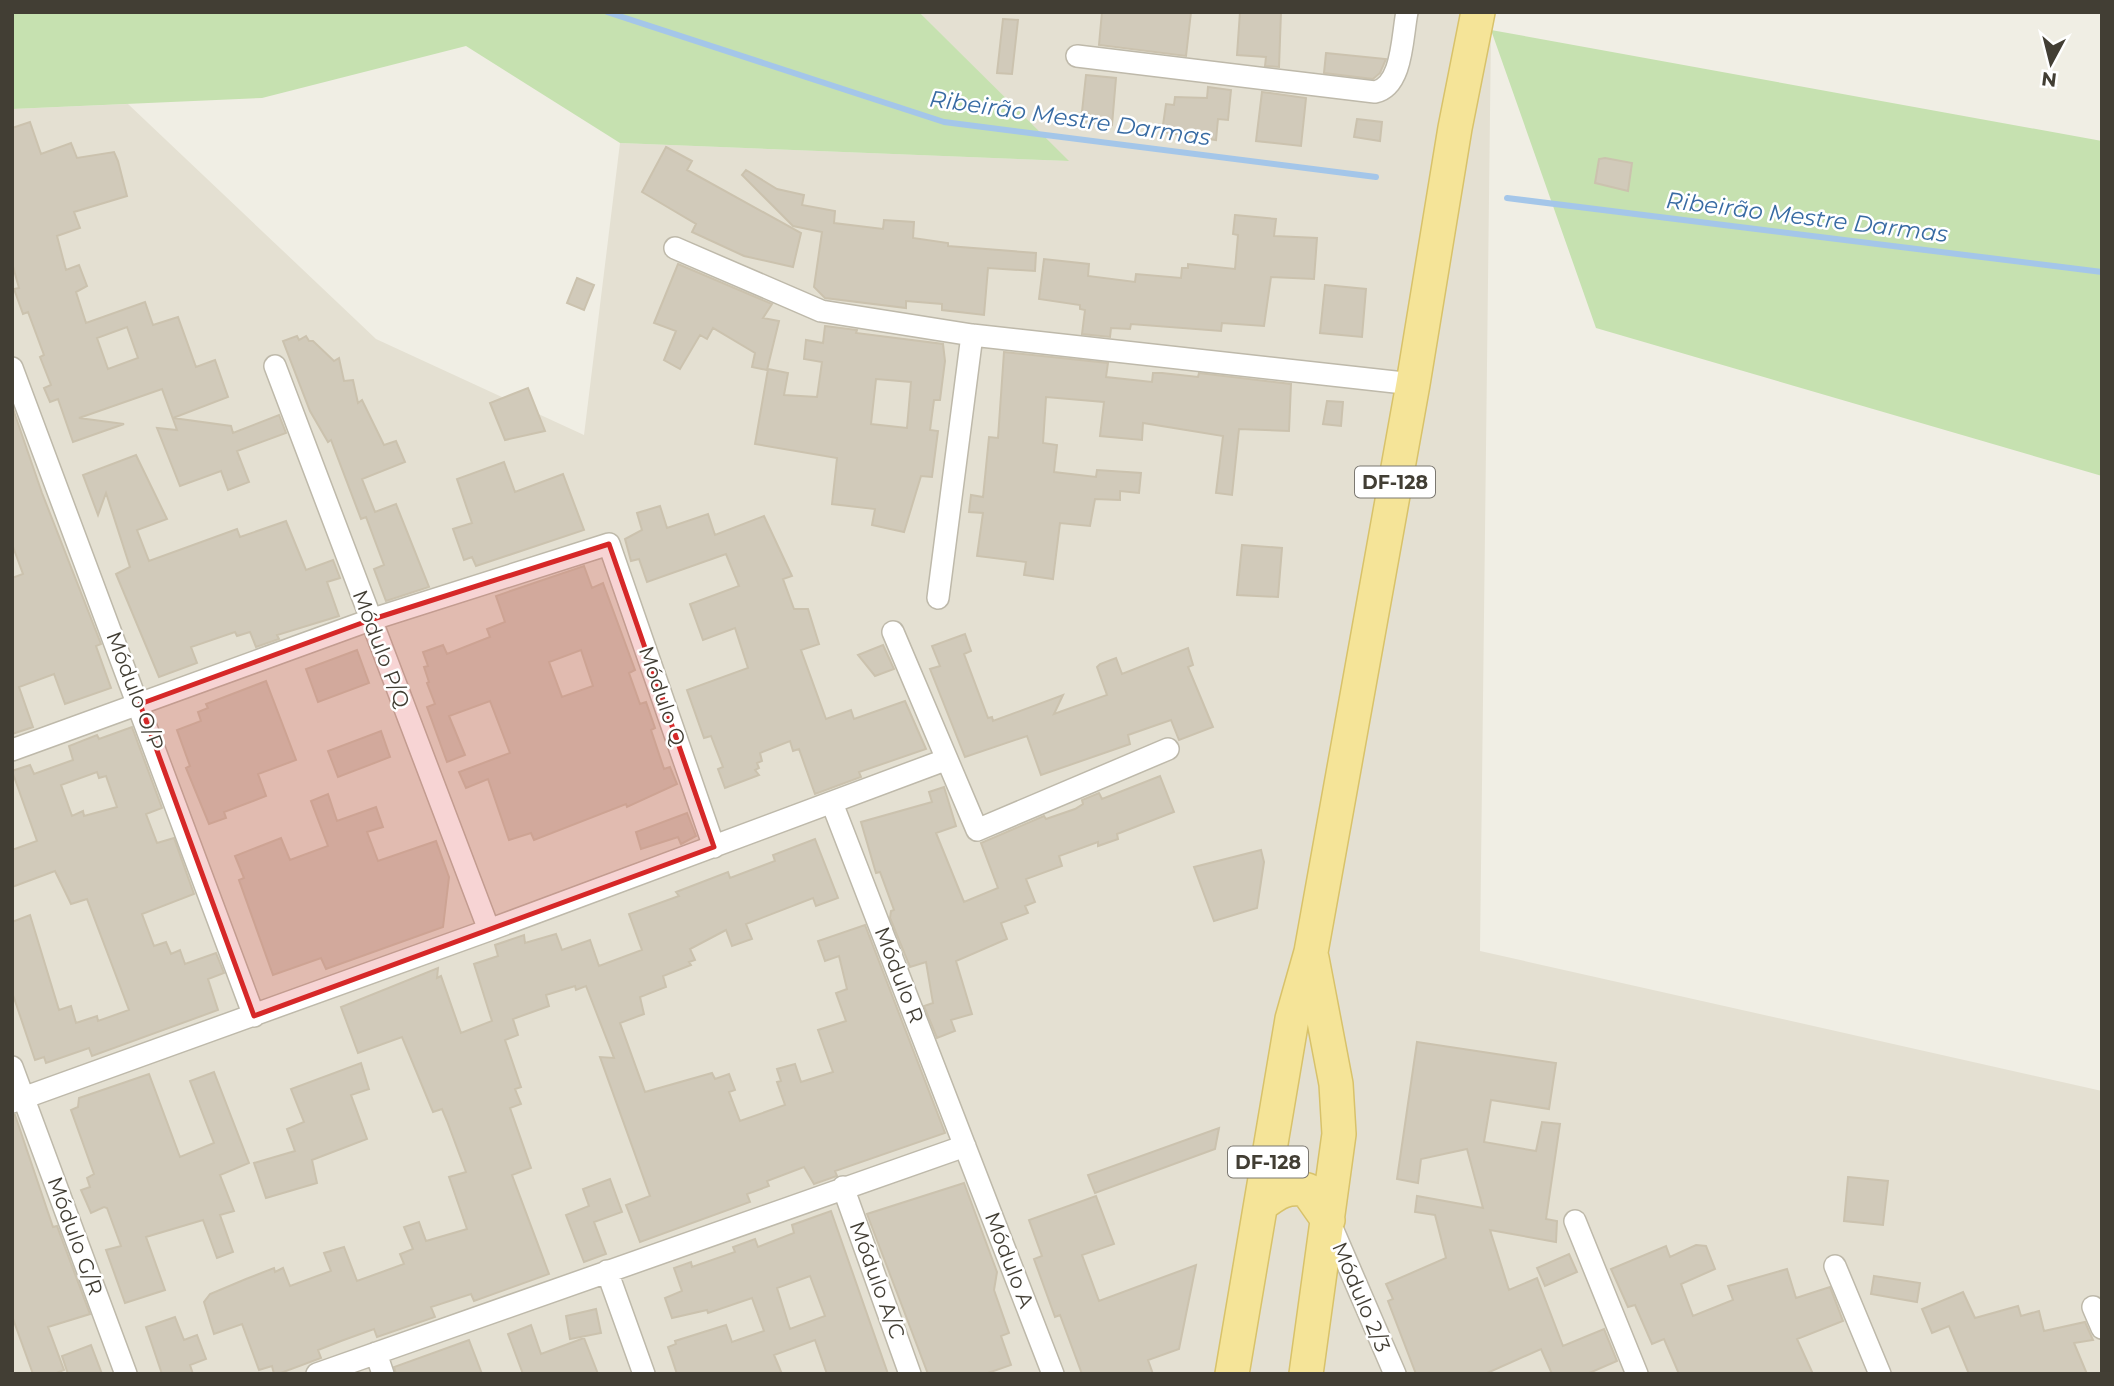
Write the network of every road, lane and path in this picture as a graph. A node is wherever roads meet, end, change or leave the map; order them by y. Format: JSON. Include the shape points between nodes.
{"nodes":[{"id":1,"x":1407,"y":12,"type":"edge"},
{"id":2,"x":1478,"y":12,"type":"edge"},
{"id":3,"x":1077,"y":56,"type":"dead end"},
{"id":4,"x":675,"y":247,"type":"dead end"},
{"id":5,"x":972,"y":335,"type":"junction"},
{"id":6,"x":275,"y":366,"type":"dead end"},
{"id":7,"x":12,"y":368,"type":"edge"},
{"id":8,"x":1413,"y":384,"type":"junction"},
{"id":9,"x":938,"y":598,"type":"dead end"},
{"id":10,"x":370,"y":620,"type":"junction"},
{"id":11,"x":893,"y":632,"type":"dead end"},
{"id":12,"x":140,"y":704,"type":"junction"},
{"id":13,"x":1168,"y":749,"type":"dead end"},
{"id":14,"x":12,"y":750,"type":"edge"},
{"id":15,"x":946,"y":760,"type":"junction"},
{"id":16,"x":832,"y":803,"type":"junction"},
{"id":17,"x":714,"y":847,"type":"junction"},
{"id":18,"x":489,"y":930,"type":"junction"},
{"id":19,"x":1311,"y":952,"type":"junction"},
{"id":20,"x":254,"y":1016,"type":"junction"},
{"id":21,"x":12,"y":1067,"type":"edge"},
{"id":22,"x":18,"y":1100,"type":"edge"},
{"id":23,"x":965,"y":1146,"type":"junction"},
{"id":24,"x":843,"y":1187,"type":"junction"},
{"id":25,"x":1262,"y":1204,"type":"junction"},
{"id":26,"x":1328,"y":1220,"type":"junction"},
{"id":27,"x":1575,"y":1221,"type":"dead end"},
{"id":28,"x":1835,"y":1266,"type":"dead end"},
{"id":29,"x":607,"y":1271,"type":"junction"},
{"id":30,"x":2093,"y":1307,"type":"dead end"},
{"id":31,"x":2102,"y":1328,"type":"edge"},
{"id":32,"x":376,"y":1353,"type":"junction"},
{"id":33,"x":126,"y":1374,"type":"edge"},
{"id":34,"x":317,"y":1374,"type":"edge"},
{"id":35,"x":383,"y":1374,"type":"edge"},
{"id":36,"x":644,"y":1374,"type":"edge"},
{"id":37,"x":911,"y":1374,"type":"edge"},
{"id":38,"x":1053,"y":1374,"type":"edge"},
{"id":39,"x":1233,"y":1374,"type":"edge"},
{"id":40,"x":1306,"y":1374,"type":"edge"},
{"id":41,"x":1395,"y":1374,"type":"edge"},
{"id":42,"x":1637,"y":1374,"type":"edge"},
{"id":43,"x":1880,"y":1374,"type":"edge"}],
"edges":[{"from":1,"to":3,"type":"street","via":[[1393,82],[1375,92]]},
{"from":2,"to":8,"type":"main road","name":"DF-128","number":"DF-128"},
{"from":4,"to":5,"type":"street","via":[[821,311]]},
{"from":5,"to":8,"type":"street"},
{"from":5,"to":9,"type":"street"},
{"from":6,"to":10,"type":"street","name":"Módulo P/Q"},
{"from":7,"to":12,"type":"street","name":"Módulo O/P"},
{"from":8,"to":19,"type":"main road","name":"DF-128","number":"DF-128"},
{"from":10,"to":12,"type":"street"},
{"from":10,"to":17,"type":"street","name":"Módulo Q","via":[[609,544]]},
{"from":10,"to":18,"type":"street","name":"Módulo P/Q"},
{"from":11,"to":15,"type":"street"},
{"from":12,"to":14,"type":"street"},
{"from":12,"to":20,"type":"street","name":"Módulo O/P"},
{"from":13,"to":15,"type":"street","via":[[977,830]]},
{"from":15,"to":16,"type":"street"},
{"from":16,"to":17,"type":"street"},
{"from":16,"to":23,"type":"street","name":"Módulo R"},
{"from":17,"to":18,"type":"street"},
{"from":18,"to":20,"type":"street"},
{"from":19,"to":25,"type":"main road","name":"DF-128","number":"DF-128","via":[[1292,1019]]},
{"from":19,"to":26,"type":"main road","name":"DF-128","number":"DF-128","via":[[1339,1115]]},
{"from":20,"to":22,"type":"street"},
{"from":21,"to":22,"type":"street","name":"Módulo G/R"},
{"from":22,"to":33,"type":"street","name":"Módulo G/R"},
{"from":23,"to":24,"type":"street"},
{"from":23,"to":38,"type":"street","name":"Módulo A"},
{"from":24,"to":29,"type":"street"},
{"from":24,"to":37,"type":"street","name":"Módulo A/C"},
{"from":25,"to":26,"type":"main road","via":[[1280,1191],[1293,1187],[1307,1190]]},
{"from":25,"to":39,"type":"main road","name":"DF-128","number":"DF-128"},
{"from":26,"to":40,"type":"main road","name":"DF-128","number":"DF-128"},
{"from":26,"to":41,"type":"street","name":"Módulo 2/3"},
{"from":27,"to":42,"type":"street"},
{"from":28,"to":43,"type":"street"},
{"from":29,"to":32,"type":"street"},
{"from":29,"to":36,"type":"street"},
{"from":30,"to":31,"type":"street"},
{"from":32,"to":34,"type":"street"},
{"from":32,"to":35,"type":"street"}]}
